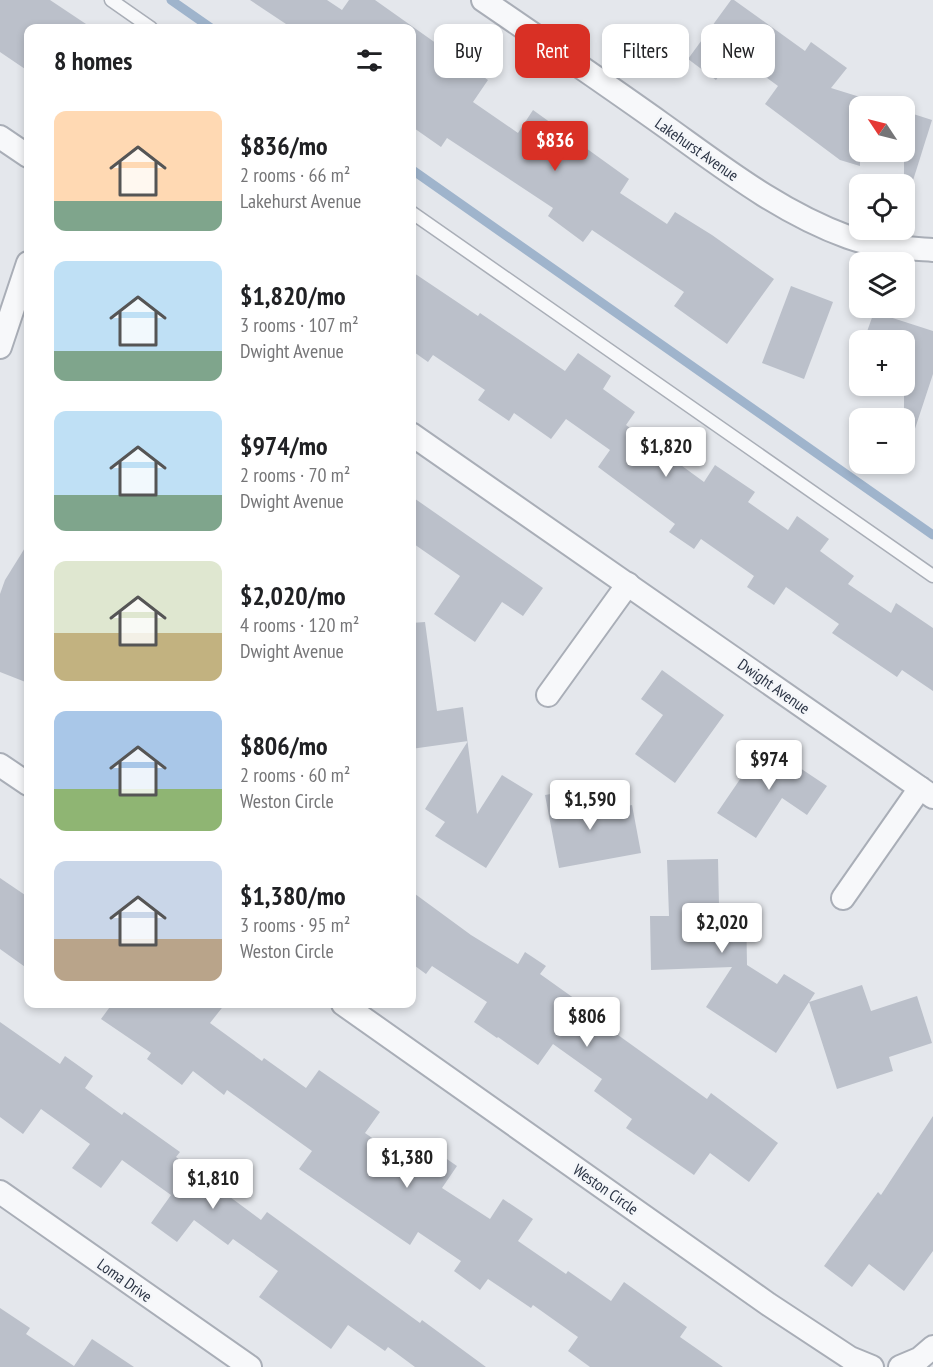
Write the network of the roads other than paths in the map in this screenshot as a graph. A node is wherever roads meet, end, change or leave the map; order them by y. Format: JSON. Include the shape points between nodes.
{"nodes":[{"id":1,"x":111,"y":0,"type":"edge"},
{"id":2,"x":483,"y":0,"type":"edge"},
{"id":3,"x":145,"y":24,"type":"edge"},
{"id":4,"x":0,"y":137,"type":"edge"},
{"id":5,"x":24,"y":153,"type":"edge"},
{"id":6,"x":416,"y":215,"type":"edge"},
{"id":7,"x":933,"y":250,"type":"edge"},
{"id":8,"x":24,"y":275,"type":"edge"},
{"id":9,"x":0,"y":347,"type":"edge"},
{"id":10,"x":416,"y":437,"type":"edge"},
{"id":11,"x":933,"y":576,"type":"edge"},
{"id":12,"x":628,"y":584,"type":"junction"},
{"id":13,"x":548,"y":695,"type":"dead end"},
{"id":14,"x":0,"y":765,"type":"edge"},
{"id":15,"x":24,"y":781,"type":"edge"},
{"id":16,"x":926,"y":792,"type":"edge"},
{"id":17,"x":843,"y":898,"type":"dead end"},
{"id":18,"x":349,"y":1008,"type":"edge"},
{"id":19,"x":0,"y":1192,"type":"edge"},
{"id":20,"x":933,"y":1347,"type":"edge"},
{"id":21,"x":250,"y":1367,"type":"edge"},
{"id":22,"x":872,"y":1367,"type":"edge"},
{"id":23,"x":900,"y":1367,"type":"edge"}],
"edges":[{"from":1,"to":3,"type":"lane"},
{"from":2,"to":7,"type":"street","name":"Lakehurst Avenue","via":[[751,188],[790,210],[849,237],[889,247]]},
{"from":4,"to":5,"type":"street"},
{"from":6,"to":11,"type":"lane"},
{"from":8,"to":9,"type":"street"},
{"from":10,"to":12,"type":"street","name":"Dwight Avenue"},
{"from":12,"to":13,"type":"street"},
{"from":12,"to":16,"type":"street","name":"Dwight Avenue"},
{"from":14,"to":15,"type":"street"},
{"from":16,"to":17,"type":"street","name":"Dwight Avenue"},
{"from":18,"to":22,"type":"street","name":"Weston Circle","via":[[778,1311],[850,1358]]},
{"from":19,"to":21,"type":"street","name":"Loma Drive"},
{"from":20,"to":23,"type":"street","via":[[919,1359]]}]}
